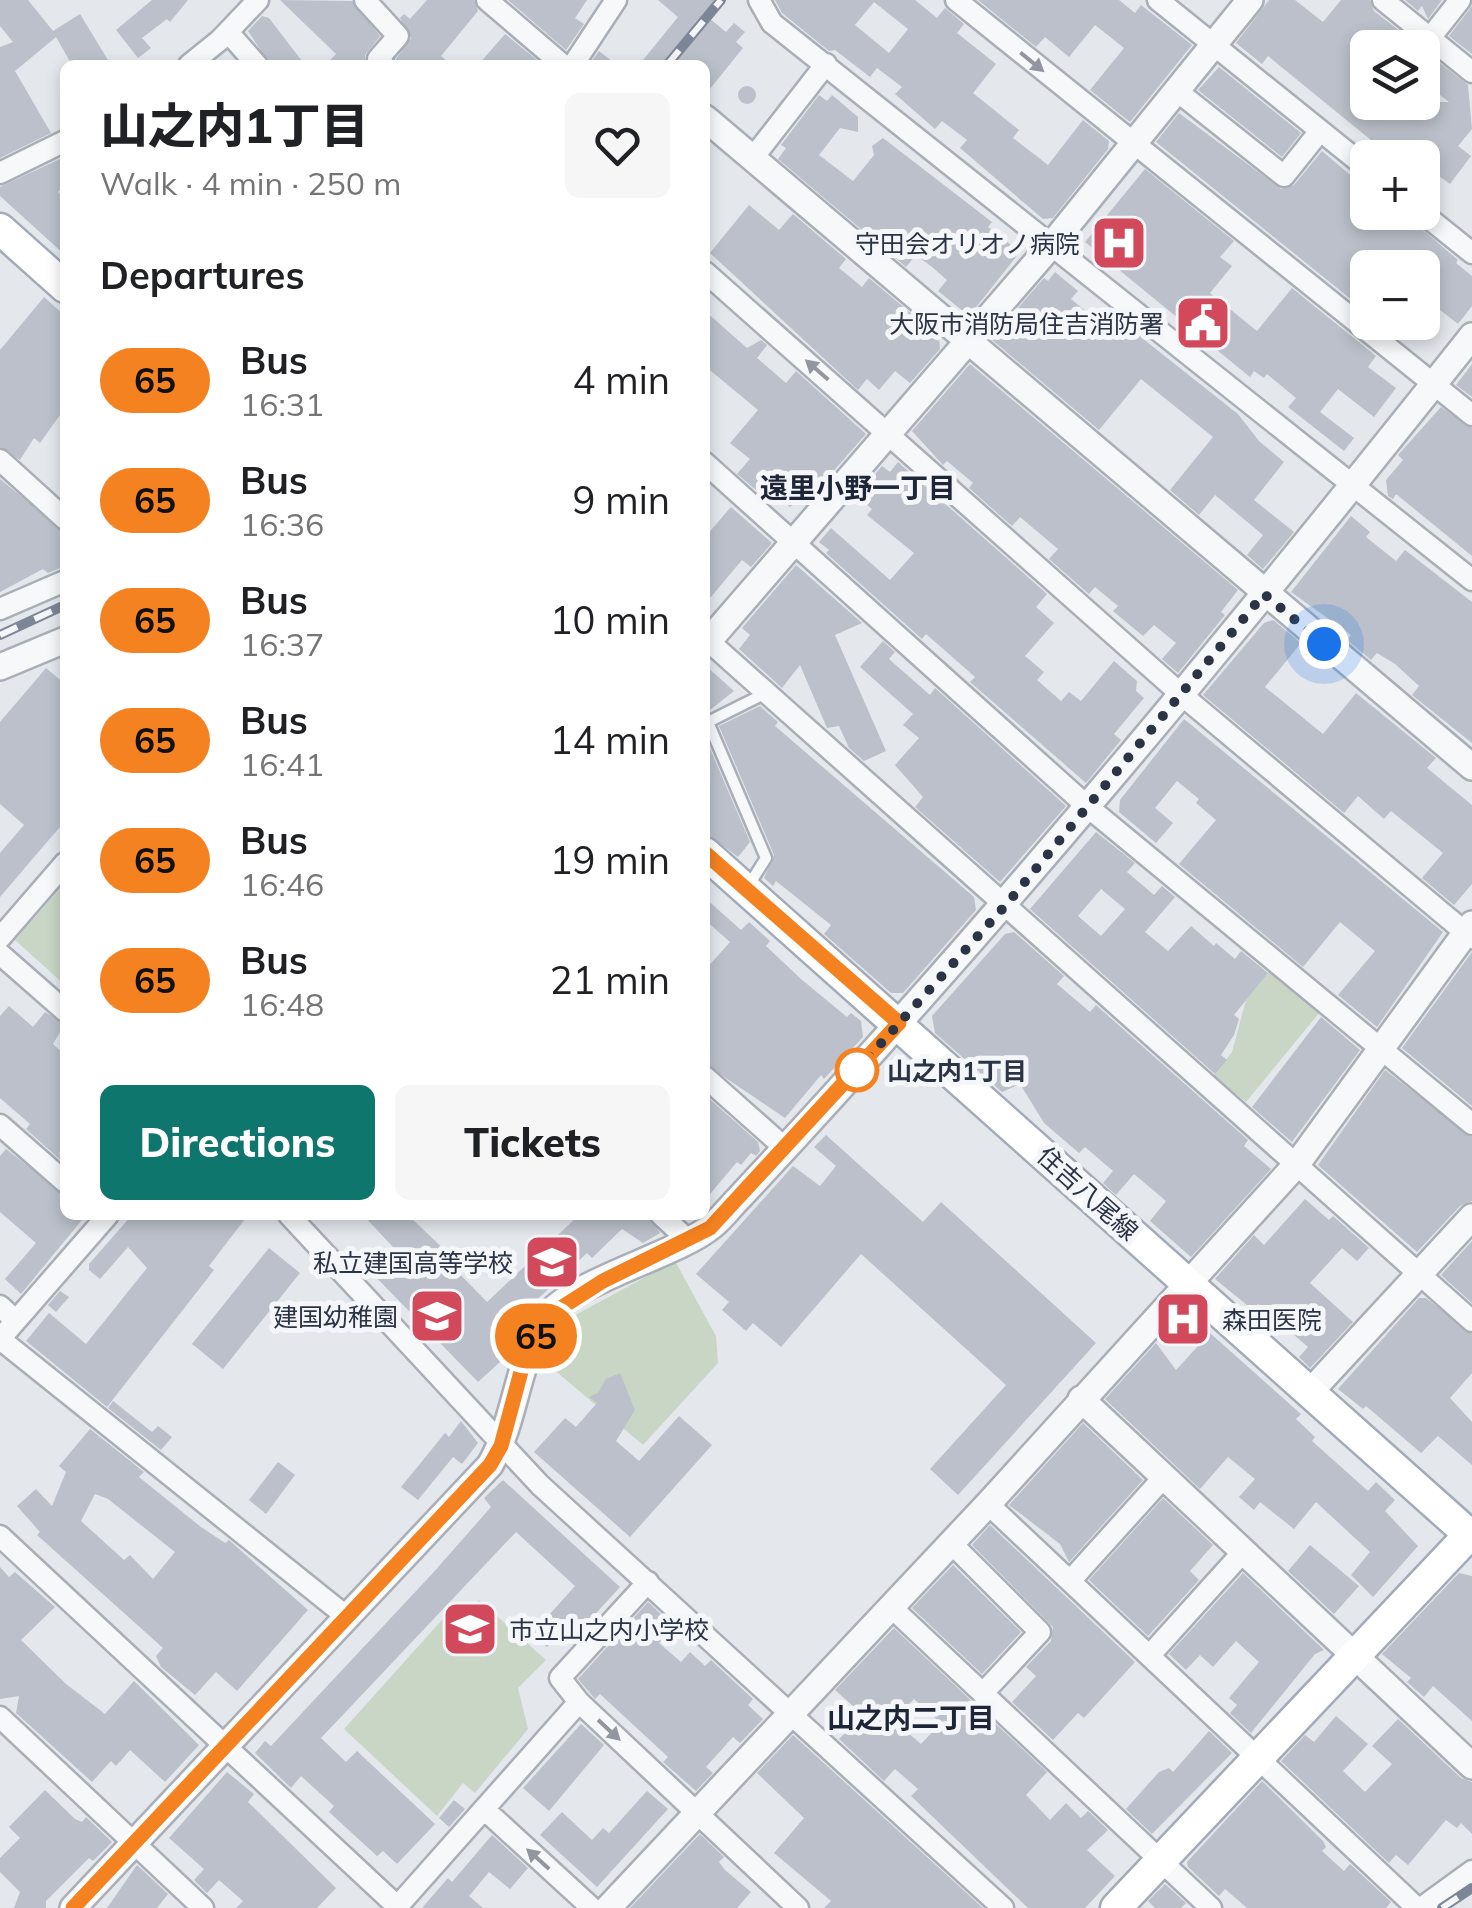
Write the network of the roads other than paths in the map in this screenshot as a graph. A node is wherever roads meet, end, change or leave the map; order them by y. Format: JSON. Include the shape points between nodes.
{"nodes":[{"id":1,"x":258,"y":0,"type":"edge"},
{"id":2,"x":365,"y":0,"type":"edge"},
{"id":3,"x":487,"y":0,"type":"edge"},
{"id":4,"x":616,"y":0,"type":"edge"},
{"id":5,"x":758,"y":0,"type":"edge"},
{"id":6,"x":956,"y":0,"type":"edge"},
{"id":7,"x":1158,"y":0,"type":"edge"},
{"id":8,"x":1250,"y":0,"type":"edge"},
{"id":9,"x":1383,"y":0,"type":"edge"},
{"id":10,"x":1460,"y":0,"type":"edge"},
{"id":11,"x":1420,"y":30,"type":"edge"},
{"id":12,"x":1436,"y":30,"type":"edge"},
{"id":13,"x":228,"y":32,"type":"junction"},
{"id":14,"x":1214,"y":46,"type":"junction"},
{"id":15,"x":1440,"y":46,"type":"edge"},
{"id":16,"x":194,"y":60,"type":"edge"},
{"id":17,"x":253,"y":60,"type":"edge"},
{"id":18,"x":379,"y":60,"type":"edge"},
{"id":19,"x":549,"y":60,"type":"edge"},
{"id":20,"x":576,"y":60,"type":"edge"},
{"id":21,"x":826,"y":64,"type":"junction"},
{"id":22,"x":1472,"y":72,"type":"edge"},
{"id":23,"x":1177,"y":90,"type":"junction"},
{"id":24,"x":710,"y":122,"type":"edge"},
{"id":25,"x":1320,"y":131,"type":"junction"},
{"id":26,"x":60,"y":144,"type":"edge"},
{"id":27,"x":1134,"y":144,"type":"junction"},
{"id":28,"x":1350,"y":155,"type":"edge"},
{"id":29,"x":752,"y":159,"type":"junction"},
{"id":30,"x":2,"y":168,"type":"edge"},
{"id":31,"x":1440,"y":228,"type":"edge"},
{"id":32,"x":0,"y":229,"type":"edge"},
{"id":33,"x":1053,"y":244,"type":"junction"},
{"id":34,"x":1472,"y":254,"type":"edge"},
{"id":35,"x":710,"y":276,"type":"edge"},
{"id":36,"x":60,"y":283,"type":"edge"},
{"id":37,"x":1472,"y":336,"type":"edge"},
{"id":38,"x":967,"y":344,"type":"junction"},
{"id":39,"x":1434,"y":384,"type":"junction"},
{"id":40,"x":1472,"y":415,"type":"edge"},
{"id":41,"x":891,"y":434,"type":"junction"},
{"id":42,"x":0,"y":460,"type":"edge"},
{"id":43,"x":710,"y":467,"type":"edge"},
{"id":44,"x":1354,"y":484,"type":"junction"},
{"id":45,"x":60,"y":514,"type":"edge"},
{"id":46,"x":796,"y":544,"type":"junction"},
{"id":47,"x":1472,"y":580,"type":"edge"},
{"id":48,"x":60,"y":583,"type":"edge"},
{"id":49,"x":1264,"y":594,"type":"junction"},
{"id":50,"x":0,"y":609,"type":"edge"},
{"id":51,"x":710,"y":637,"type":"edge"},
{"id":52,"x":60,"y":642,"type":"edge"},
{"id":53,"x":710,"y":645,"type":"edge"},
{"id":54,"x":0,"y":666,"type":"edge"},
{"id":55,"x":766,"y":694,"type":"junction"},
{"id":56,"x":1183,"y":696,"type":"junction"},
{"id":57,"x":710,"y":721,"type":"edge"},
{"id":58,"x":710,"y":727,"type":"edge"},
{"id":59,"x":1472,"y":767,"type":"edge"},
{"id":60,"x":1088,"y":807,"type":"junction"},
{"id":61,"x":710,"y":858,"type":"edge"},
{"id":62,"x":60,"y":869,"type":"edge"},
{"id":63,"x":745,"y":889,"type":"junction"},
{"id":64,"x":1005,"y":906,"type":"junction"},
{"id":65,"x":1470,"y":931,"type":"edge"},
{"id":66,"x":0,"y":938,"type":"edge"},
{"id":67,"x":0,"y":954,"type":"edge"},
{"id":68,"x":60,"y":1007,"type":"edge"},
{"id":69,"x":899,"y":1023,"type":"junction"},
{"id":70,"x":1381,"y":1050,"type":"junction"},
{"id":71,"x":710,"y":1080,"type":"edge"},
{"id":72,"x":1472,"y":1124,"type":"edge"},
{"id":73,"x":0,"y":1125,"type":"edge"},
{"id":74,"x":785,"y":1148,"type":"junction"},
{"id":75,"x":1297,"y":1164,"type":"junction"},
{"id":76,"x":60,"y":1178,"type":"edge"},
{"id":77,"x":1472,"y":1217,"type":"edge"},
{"id":78,"x":101,"y":1220,"type":"edge"},
{"id":79,"x":294,"y":1220,"type":"edge"},
{"id":80,"x":666,"y":1220,"type":"edge"},
{"id":81,"x":687,"y":1239,"type":"junction"},
{"id":82,"x":1420,"y":1276,"type":"junction"},
{"id":83,"x":1190,"y":1284,"type":"junction"},
{"id":84,"x":8,"y":1313,"type":"edge"},
{"id":85,"x":1472,"y":1321,"type":"edge"},
{"id":86,"x":0,"y":1339,"type":"edge"},
{"id":87,"x":1310,"y":1392,"type":"junction"},
{"id":88,"x":1081,"y":1400,"type":"junction"},
{"id":89,"x":501,"y":1446,"type":"junction"},
{"id":90,"x":1164,"y":1478,"type":"junction"},
{"id":91,"x":988,"y":1504,"type":"junction"},
{"id":92,"x":1471,"y":1535,"type":"edge"},
{"id":93,"x":951,"y":1543,"type":"junction"},
{"id":94,"x":4,"y":1548,"type":"edge"},
{"id":95,"x":1243,"y":1552,"type":"junction"},
{"id":96,"x":1070,"y":1581,"type":"junction"},
{"id":97,"x":648,"y":1582,"type":"junction"},
{"id":98,"x":890,"y":1606,"type":"junction"},
{"id":99,"x":347,"y":1617,"type":"junction"},
{"id":100,"x":1353,"y":1654,"type":"junction"},
{"id":101,"x":1150,"y":1656,"type":"junction"},
{"id":102,"x":982,"y":1693,"type":"junction"},
{"id":103,"x":579,"y":1702,"type":"junction"},
{"id":104,"x":792,"y":1712,"type":"junction"},
{"id":105,"x":0,"y":1717,"type":"edge"},
{"id":106,"x":226,"y":1745,"type":"junction"},
{"id":107,"x":1258,"y":1756,"type":"junction"},
{"id":108,"x":1472,"y":1766,"type":"edge"},
{"id":109,"x":484,"y":1809,"type":"junction"},
{"id":110,"x":697,"y":1813,"type":"junction"},
{"id":111,"x":134,"y":1844,"type":"junction"},
{"id":112,"x":1161,"y":1860,"type":"junction"},
{"id":113,"x":1472,"y":1872,"type":"edge"},
{"id":114,"x":398,"y":1907,"type":"edge"},
{"id":115,"x":74,"y":1908,"type":"edge"},
{"id":116,"x":203,"y":1908,"type":"edge"},
{"id":117,"x":592,"y":1908,"type":"edge"},
{"id":118,"x":608,"y":1908,"type":"edge"},
{"id":119,"x":798,"y":1908,"type":"edge"},
{"id":120,"x":1003,"y":1908,"type":"edge"},
{"id":121,"x":1116,"y":1908,"type":"edge"},
{"id":122,"x":1211,"y":1908,"type":"edge"},
{"id":123,"x":1419,"y":1908,"type":"edge"}],
"edges":[{"from":1,"to":13,"type":"street"},
{"from":2,"to":18,"type":"street","via":[[398,36]]},
{"from":3,"to":19,"type":"street"},
{"from":4,"to":20,"type":"street"},
{"from":5,"to":21,"type":"street","via":[[772,23]]},
{"from":6,"to":27,"type":"street","one_way":true},
{"from":7,"to":14,"type":"street"},
{"from":8,"to":14,"type":"street"},
{"from":9,"to":11,"type":"street"},
{"from":10,"to":12,"type":"street"},
{"from":13,"to":16,"type":"street"},
{"from":13,"to":17,"type":"street"},
{"from":14,"to":23,"type":"street"},
{"from":14,"to":25,"type":"street"},
{"from":15,"to":22,"type":"street"},
{"from":21,"to":29,"type":"street"},
{"from":21,"to":33,"type":"street"},
{"from":23,"to":25,"type":"street","via":[[1284,176]]},
{"from":23,"to":27,"type":"street"},
{"from":24,"to":29,"type":"street"},
{"from":25,"to":28,"type":"street"},
{"from":26,"to":30,"type":"street"},
{"from":27,"to":33,"type":"street"},
{"from":27,"to":39,"type":"street"},
{"from":29,"to":38,"type":"street"},
{"from":31,"to":34,"type":"street"},
{"from":32,"to":36,"type":"main road"},
{"from":33,"to":38,"type":"street"},
{"from":33,"to":44,"type":"street"},
{"from":41,"to":35,"type":"street","one_way":true},
{"from":37,"to":39,"type":"street"},
{"from":38,"to":41,"type":"street"},
{"from":38,"to":49,"type":"street"},
{"from":39,"to":40,"type":"street"},
{"from":39,"to":44,"type":"street"},
{"from":41,"to":46,"type":"street"},
{"from":41,"to":56,"type":"street"},
{"from":42,"to":45,"type":"street"},
{"from":43,"to":46,"type":"street"},
{"from":44,"to":47,"type":"street"},
{"from":44,"to":49,"type":"street"},
{"from":46,"to":51,"type":"street"},
{"from":46,"to":60,"type":"street"},
{"from":48,"to":50,"type":"street"},
{"from":49,"to":56,"type":"street"},
{"from":49,"to":59,"type":"street"},
{"from":52,"to":54,"type":"street"},
{"from":53,"to":55,"type":"street"},
{"from":55,"to":57,"type":"lane"},
{"from":55,"to":64,"type":"street"},
{"from":56,"to":60,"type":"street"},
{"from":56,"to":65,"type":"street"},
{"from":58,"to":63,"type":"lane","via":[[766,858]]},
{"from":60,"to":64,"type":"street"},
{"from":60,"to":70,"type":"street"},
{"from":61,"to":63,"type":"main road","name":"住吉八尾線"},
{"from":62,"to":66,"type":"street"},
{"from":63,"to":69,"type":"main road","name":"住吉八尾線"},
{"from":64,"to":69,"type":"street"},
{"from":64,"to":75,"type":"street"},
{"from":65,"to":70,"type":"street"},
{"from":67,"to":68,"type":"street"},
{"from":69,"to":74,"type":"street"},
{"from":69,"to":83,"type":"main road","name":"住吉八尾線"},
{"from":70,"to":72,"type":"street"},
{"from":70,"to":75,"type":"street"},
{"from":71,"to":74,"type":"street"},
{"from":73,"to":76,"type":"street"},
{"from":74,"to":81,"type":"street","via":[[710,1228]]},
{"from":75,"to":82,"type":"street"},
{"from":75,"to":83,"type":"street"},
{"from":77,"to":82,"type":"street"},
{"from":78,"to":84,"type":"street"},
{"from":79,"to":89,"type":"street"},
{"from":80,"to":81,"type":"street"},
{"from":81,"to":89,"type":"street","via":[[545,1318],[522,1368]]},
{"from":82,"to":85,"type":"street"},
{"from":82,"to":87,"type":"street"},
{"from":83,"to":87,"type":"main road","name":"住吉八尾線"},
{"from":83,"to":88,"type":"street"},
{"from":84,"to":86,"type":"street"},
{"from":86,"to":99,"type":"street"},
{"from":87,"to":92,"type":"main road","name":"住吉八尾線"},
{"from":88,"to":90,"type":"street"},
{"from":88,"to":91,"type":"street"},
{"from":89,"to":97,"type":"street"},
{"from":89,"to":99,"type":"street"},
{"from":90,"to":95,"type":"street"},
{"from":90,"to":96,"type":"street"},
{"from":91,"to":93,"type":"street"},
{"from":91,"to":96,"type":"street"},
{"from":92,"to":100,"type":"main road","name":"住吉八尾線"},
{"from":93,"to":98,"type":"street"},
{"from":93,"to":102,"type":"street","via":[[1040,1632]]},
{"from":94,"to":106,"type":"street"},
{"from":95,"to":100,"type":"street"},
{"from":95,"to":101,"type":"street"},
{"from":96,"to":101,"type":"street"},
{"from":97,"to":103,"type":"street","via":[[560,1678]]},
{"from":97,"to":104,"type":"street"},
{"from":98,"to":102,"type":"street"},
{"from":98,"to":104,"type":"street"},
{"from":99,"to":106,"type":"street"},
{"from":100,"to":107,"type":"main road","name":"住吉八尾線"},
{"from":100,"to":108,"type":"street"},
{"from":101,"to":107,"type":"street"},
{"from":102,"to":112,"type":"street"},
{"from":103,"to":109,"type":"street"},
{"from":103,"to":110,"type":"street","one_way":true},
{"from":104,"to":110,"type":"street"},
{"from":104,"to":120,"type":"street"},
{"from":105,"to":111,"type":"street"},
{"from":106,"to":111,"type":"street"},
{"from":106,"to":114,"type":"street"},
{"from":107,"to":112,"type":"main road","name":"住吉八尾線"},
{"from":107,"to":123,"type":"street"},
{"from":109,"to":114,"type":"street"},
{"from":117,"to":109,"type":"street","one_way":true},
{"from":110,"to":118,"type":"street"},
{"from":110,"to":119,"type":"street"},
{"from":111,"to":115,"type":"street"},
{"from":111,"to":116,"type":"street"},
{"from":112,"to":121,"type":"main road","name":"住吉八尾線"},
{"from":112,"to":122,"type":"street"},
{"from":113,"to":123,"type":"street"}]}
